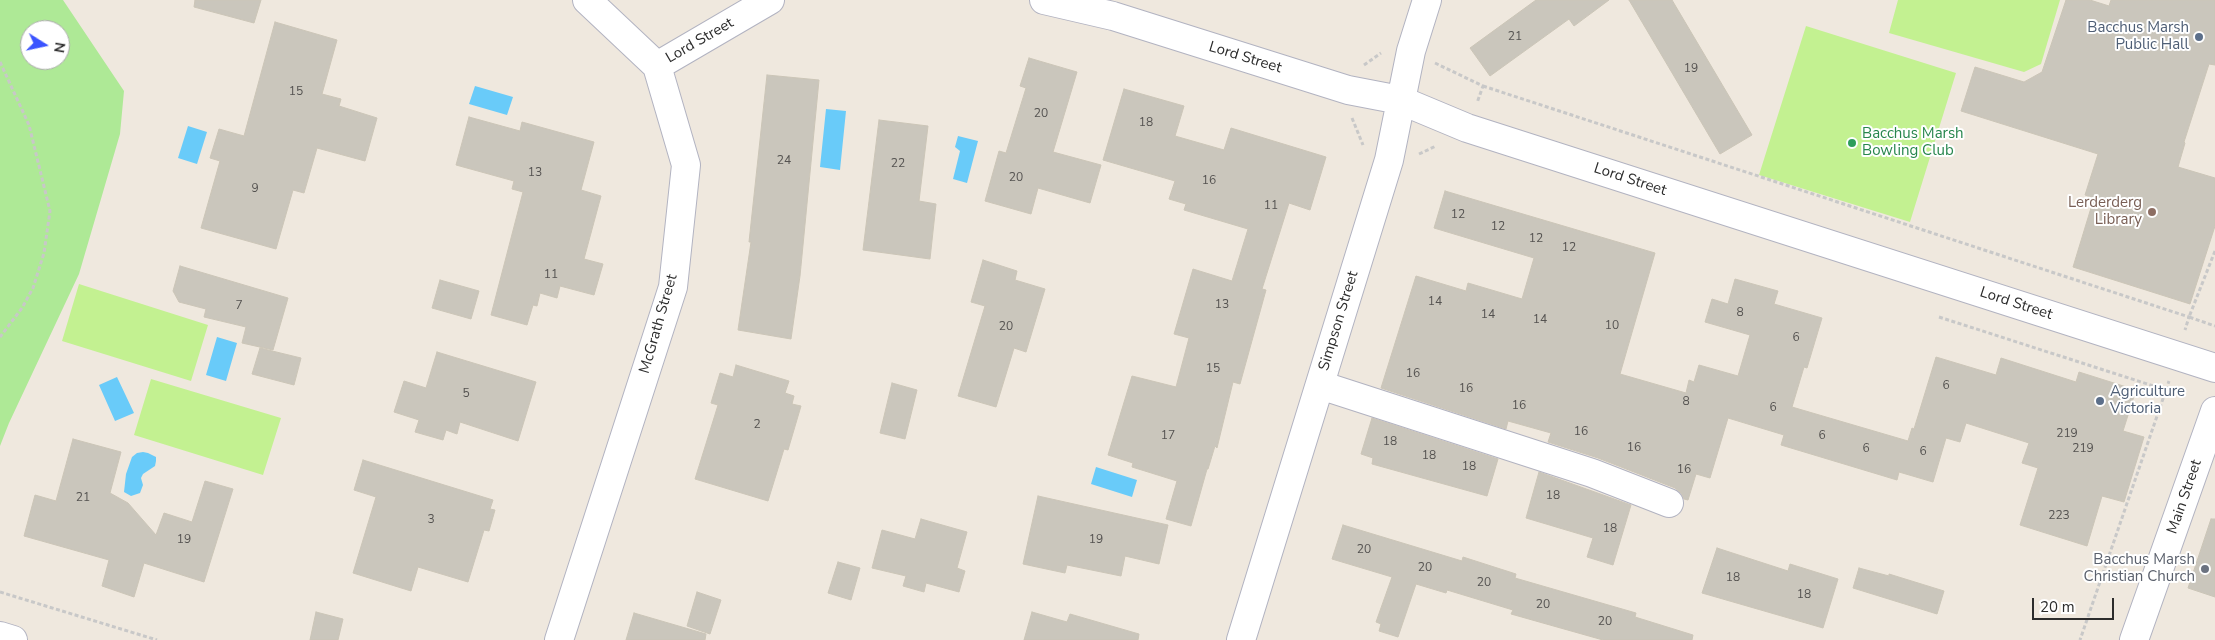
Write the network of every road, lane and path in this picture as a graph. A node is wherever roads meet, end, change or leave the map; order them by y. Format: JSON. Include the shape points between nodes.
{"nodes":[{"id":1,"x":587,"y":0,"type":"edge"},
{"id":2,"x":770,"y":0,"type":"edge"},
{"id":3,"x":1044,"y":0,"type":"edge"},
{"id":4,"x":1427,"y":0,"type":"edge"},
{"id":5,"x":0,"y":62,"type":"edge"},
{"id":6,"x":657,"y":66,"type":"junction"},
{"id":7,"x":1483,"y":86,"type":"dead end"},
{"id":8,"x":1400,"y":100,"type":"junction"},
{"id":9,"x":2215,"y":251,"type":"edge"},
{"id":10,"x":1939,"y":317,"type":"dead end"},
{"id":11,"x":2189,"y":317,"type":"junction"},
{"id":12,"x":2215,"y":326,"type":"edge"},
{"id":13,"x":0,"y":337,"type":"edge"},
{"id":14,"x":2176,"y":356,"type":"junction"},
{"id":15,"x":2215,"y":368,"type":"edge"},
{"id":16,"x":1320,"y":385,"type":"junction"},
{"id":17,"x":2166,"y":390,"type":"junction"},
{"id":18,"x":2215,"y":411,"type":"edge"},
{"id":19,"x":1669,"y":503,"type":"dead end"},
{"id":20,"x":0,"y":592,"type":"edge"},
{"id":21,"x":0,"y":636,"type":"edge"},
{"id":22,"x":13,"y":640,"type":"edge"},
{"id":23,"x":157,"y":640,"type":"edge"},
{"id":24,"x":559,"y":640,"type":"edge"},
{"id":25,"x":1241,"y":640,"type":"edge"},
{"id":26,"x":2080,"y":640,"type":"edge"},
{"id":27,"x":2134,"y":640,"type":"edge"}],
"edges":[{"from":1,"to":6,"type":"street"},
{"from":2,"to":6,"type":"street","name":"Lord Street"},
{"from":3,"to":8,"type":"street","name":"Lord Street","via":[[1113,16],[1348,90]]},
{"from":4,"to":8,"type":"street","name":"Simpson Street"},
{"from":5,"to":13,"type":"path","via":[[29,125],[50,211],[44,253],[33,288]]},
{"from":6,"to":24,"type":"street","name":"McGrath Street","via":[[686,165],[672,287]]},
{"from":7,"to":11,"type":"path"},
{"from":8,"to":14,"type":"street","name":"Lord Street","via":[[1467,128]]},
{"from":8,"to":16,"type":"street","name":"Simpson Street","via":[[1389,160]]},
{"from":9,"to":11,"type":"path"},
{"from":10,"to":17,"type":"path"},
{"from":11,"to":12,"type":"path"},
{"from":11,"to":14,"type":"path"},
{"from":14,"to":15,"type":"street","name":"Lord Street"},
{"from":14,"to":17,"type":"path"},
{"from":16,"to":19,"type":"street","via":[[1592,473]]},
{"from":16,"to":25,"type":"street","name":"Simpson Street"},
{"from":17,"to":26,"type":"path"},
{"from":18,"to":27,"type":"street","name":"Main Street"},
{"from":20,"to":23,"type":"path"},
{"from":21,"to":22,"type":"street"}]}
